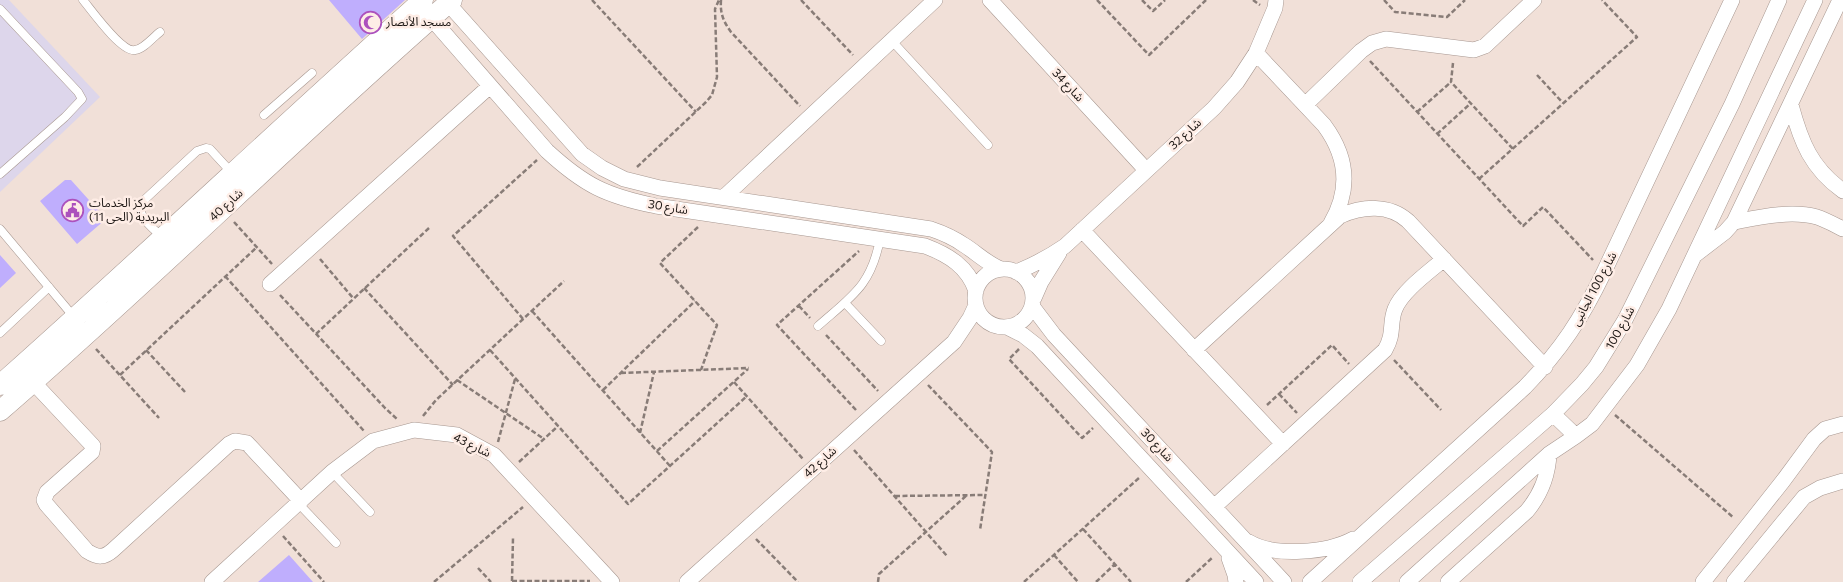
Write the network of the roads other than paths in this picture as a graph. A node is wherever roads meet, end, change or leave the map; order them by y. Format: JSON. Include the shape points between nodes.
{"nodes":[{"id":1,"x":82,"y":0,"type":"edge"},
{"id":2,"x":935,"y":0,"type":"edge"},
{"id":3,"x":990,"y":0,"type":"edge"},
{"id":4,"x":1276,"y":0,"type":"edge"},
{"id":5,"x":1534,"y":0,"type":"edge"},
{"id":6,"x":1732,"y":0,"type":"edge"},
{"id":7,"x":1779,"y":0,"type":"edge"},
{"id":8,"x":1815,"y":0,"type":"edge"},
{"id":9,"x":1840,"y":0,"type":"edge"},
{"id":10,"x":448,"y":1,"type":"edge"},
{"id":11,"x":425,"y":7,"type":"edge"},
{"id":12,"x":0,"y":9,"type":"edge"},
{"id":13,"x":160,"y":32,"type":"dead end"},
{"id":14,"x":474,"y":33,"type":"junction"},
{"id":15,"x":892,"y":41,"type":"junction"},
{"id":16,"x":458,"y":48,"type":"junction"},
{"id":17,"x":1256,"y":53,"type":"junction"},
{"id":18,"x":312,"y":73,"type":"dead end"},
{"id":19,"x":490,"y":86,"type":"junction"},
{"id":20,"x":290,"y":92,"type":"junction"},
{"id":21,"x":1305,"y":105,"type":"junction"},
{"id":22,"x":1790,"y":105,"type":"junction"},
{"id":23,"x":305,"y":107,"type":"junction"},
{"id":24,"x":264,"y":115,"type":"dead end"},
{"id":25,"x":988,"y":145,"type":"dead end"},
{"id":26,"x":1146,"y":170,"type":"junction"},
{"id":27,"x":232,"y":173,"type":"junction"},
{"id":28,"x":0,"y":174,"type":"edge"},
{"id":29,"x":1843,"y":191,"type":"edge"},
{"id":30,"x":724,"y":197,"type":"junction"},
{"id":31,"x":1734,"y":222,"type":"junction"},
{"id":32,"x":1330,"y":224,"type":"junction"},
{"id":33,"x":0,"y":229,"type":"edge"},
{"id":34,"x":1843,"y":229,"type":"edge"},
{"id":35,"x":1082,"y":230,"type":"junction"},
{"id":36,"x":162,"y":237,"type":"junction"},
{"id":37,"x":880,"y":239,"type":"junction"},
{"id":38,"x":1065,"y":246,"type":"junction"},
{"id":39,"x":1694,"y":256,"type":"junction"},
{"id":40,"x":1444,"y":259,"type":"junction"},
{"id":41,"x":1008,"y":270,"type":"junction"},
{"id":42,"x":270,"y":284,"type":"road end"},
{"id":43,"x":49,"y":287,"type":"junction"},
{"id":44,"x":976,"y":298,"type":"junction"},
{"id":45,"x":1033,"y":302,"type":"junction"},
{"id":46,"x":845,"y":303,"type":"junction"},
{"id":47,"x":75,"y":318,"type":"junction"},
{"id":48,"x":818,"y":326,"type":"road end"},
{"id":49,"x":1000,"y":326,"type":"junction"},
{"id":50,"x":0,"y":333,"type":"edge"},
{"id":51,"x":882,"y":341,"type":"dead end"},
{"id":52,"x":954,"y":342,"type":"junction"},
{"id":53,"x":1194,"y":350,"type":"junction"},
{"id":54,"x":1544,"y":367,"type":"junction"},
{"id":55,"x":34,"y":382,"type":"junction"},
{"id":56,"x":0,"y":384,"type":"edge"},
{"id":57,"x":0,"y":411,"type":"edge"},
{"id":58,"x":1553,"y":414,"type":"junction"},
{"id":59,"x":1843,"y":424,"type":"edge"},
{"id":60,"x":1576,"y":436,"type":"junction"},
{"id":61,"x":1283,"y":444,"type":"junction"},
{"id":62,"x":1549,"y":454,"type":"junction"},
{"id":63,"x":332,"y":472,"type":"junction"},
{"id":64,"x":1843,"y":481,"type":"edge"},
{"id":65,"x":1783,"y":482,"type":"junction"},
{"id":66,"x":1804,"y":497,"type":"junction"},
{"id":67,"x":300,"y":502,"type":"junction"},
{"id":68,"x":1214,"y":507,"type":"junction"},
{"id":69,"x":370,"y":512,"type":"dead end"},
{"id":70,"x":1363,"y":534,"type":"junction"},
{"id":71,"x":1243,"y":538,"type":"junction"},
{"id":72,"x":336,"y":543,"type":"dead end"},
{"id":73,"x":1223,"y":548,"type":"junction"},
{"id":74,"x":1474,"y":558,"type":"junction"},
{"id":75,"x":1711,"y":580,"type":"edge"},
{"id":76,"x":212,"y":582,"type":"edge"},
{"id":77,"x":612,"y":582,"type":"edge"},
{"id":78,"x":687,"y":582,"type":"edge"},
{"id":79,"x":1236,"y":582,"type":"edge"},
{"id":80,"x":1256,"y":582,"type":"edge"},
{"id":81,"x":1284,"y":582,"type":"edge"},
{"id":82,"x":1310,"y":582,"type":"edge"},
{"id":83,"x":1360,"y":582,"type":"edge"},
{"id":84,"x":1407,"y":582,"type":"edge"},
{"id":85,"x":1448,"y":582,"type":"edge"},
{"id":86,"x":1467,"y":582,"type":"edge"},
{"id":87,"x":1734,"y":582,"type":"edge"}],
"edges":[{"from":1,"to":13,"type":"lane","via":[[120,44],[132,51],[138,50]]},
{"from":2,"to":15,"type":"street"},
{"from":3,"to":26,"type":"street","name":"شارع 34"},
{"from":4,"to":17,"type":"street","name":"شارع 32"},
{"from":5,"to":21,"type":"street","via":[[1485,46],[1474,50],[1386,39],[1372,43]]},
{"from":6,"to":54,"type":"street","name":"شارع 100 الجانبى","via":[[1587,308]]},
{"from":7,"to":58,"type":"street","name":"شارع 100","via":[[1732,104],[1625,320],[1596,367]]},
{"from":8,"to":39,"type":"street"},
{"from":9,"to":22,"type":"street"},
{"from":10,"to":11,"type":"street","name":"شارع 40"},
{"from":10,"to":14,"type":"street","name":"شارع 30"},
{"from":11,"to":16,"type":"street","name":"شارع 30"},
{"from":11,"to":23,"type":"street","name":"شارع 40"},
{"from":11,"to":55,"type":"street","name":"شارع 40","via":[[222,208]]},
{"from":12,"to":28,"type":"lane","via":[[82,99]]},
{"from":14,"to":16,"type":"street","via":[[462,37]]},
{"from":14,"to":30,"type":"street","name":"شارع 30","via":[[582,154],[602,168],[624,179],[660,188]]},
{"from":15,"to":25,"type":"lane"},
{"from":15,"to":30,"type":"street"},
{"from":16,"to":19,"type":"street","name":"شارع 30"},
{"from":17,"to":21,"type":"street"},
{"from":17,"to":26,"type":"street","name":"شارع 32","via":[[1214,108]]},
{"from":18,"to":20,"type":"lane"},
{"from":19,"to":37,"type":"street","name":"شارع 30","via":[[547,151],[570,172],[618,197],[656,206]]},
{"from":19,"to":42,"type":"street"},
{"from":20,"to":23,"type":"lane"},
{"from":20,"to":24,"type":"lane"},
{"from":21,"to":32,"type":"street","via":[[1334,138],[1341,153],[1343,190]]},
{"from":22,"to":29,"type":"street","via":[[1808,154],[1830,182]]},
{"from":22,"to":31,"type":"street"},
{"from":23,"to":27,"type":"street","name":"شارع 40"},
{"from":26,"to":35,"type":"street","name":"شارع 32"},
{"from":27,"to":36,"type":"street","name":"شارع 40"},
{"from":27,"to":36,"type":"lane","via":[[210,150],[197,151],[140,206],[142,215]]},
{"from":30,"to":41,"type":"street","name":"شارع 30","via":[[931,229],[965,245],[986,262]]},
{"from":31,"to":34,"type":"street","via":[[1796,215],[1818,217]]},
{"from":31,"to":39,"type":"street"},
{"from":32,"to":40,"type":"street","via":[[1352,211],[1390,210],[1408,221]]},
{"from":32,"to":53,"type":"street"},
{"from":33,"to":43,"type":"lane"},
{"from":35,"to":38,"type":"street","name":"شارع 32"},
{"from":35,"to":53,"type":"street"},
{"from":36,"to":47,"type":"street","name":"شارع 40"},
{"from":37,"to":44,"type":"street","name":"شارع 30","via":[[925,246],[954,260],[970,276]]},
{"from":37,"to":46,"type":"lane","via":[[868,278]]},
{"from":38,"to":41,"type":"street","name":"شارع 32","via":[[1034,266]]},
{"from":38,"to":45,"type":"street","name":"شارع 32","via":[[1052,263]]},
{"from":39,"to":60,"type":"street","via":[[1637,365],[1592,424]]},
{"from":40,"to":54,"type":"street"},
{"from":40,"to":61,"type":"street","via":[[1401,299],[1392,316],[1392,332],[1385,350]]},
{"from":41,"to":44,"type":"street","via":[[985,276]]},
{"from":41,"to":45,"type":"street","via":[[1030,284]]},
{"from":43,"to":47,"type":"lane"},
{"from":43,"to":50,"type":"lane"},
{"from":44,"to":49,"type":"street","via":[[982,317]]},
{"from":44,"to":52,"type":"street","name":"شارع 42","via":[[966,324]]},
{"from":45,"to":49,"type":"street","via":[[1019,323]]},
{"from":45,"to":68,"type":"street","name":"شارع 30","via":[[1054,335]]},
{"from":46,"to":48,"type":"lane"},
{"from":46,"to":51,"type":"lane"},
{"from":47,"to":56,"type":"street","name":"شارع 40"},
{"from":49,"to":52,"type":"street","name":"شارع 42","via":[[973,332]]},
{"from":49,"to":73,"type":"street","name":"شارع 30","via":[[1030,340]]},
{"from":52,"to":78,"type":"street","name":"شارع 42"},
{"from":53,"to":61,"type":"street"},
{"from":54,"to":70,"type":"street","name":"شارع 100 الجانبى"},
{"from":55,"to":57,"type":"street","name":"شارع 40"},
{"from":55,"to":67,"type":"street","via":[[93,448],[47,492],[44,500],[87,551],[96,557],[106,556],[114,550],[235,441],[247,443]]},
{"from":58,"to":60,"type":"street"},
{"from":58,"to":83,"type":"street","name":"شارع 100"},
{"from":59,"to":65,"type":"street","via":[[1825,430],[1814,439]]},
{"from":60,"to":62,"type":"street"},
{"from":61,"to":68,"type":"street"},
{"from":62,"to":74,"type":"street","via":[[1546,477],[1535,501]]},
{"from":62,"to":84,"type":"street"},
{"from":63,"to":67,"type":"street","name":"شارع 43"},
{"from":63,"to":69,"type":"lane"},
{"from":63,"to":77,"type":"street","name":"شارع 43","via":[[373,441],[414,430],[457,435],[494,455]]},
{"from":64,"to":66,"type":"street"},
{"from":65,"to":66,"type":"street"},
{"from":65,"to":75,"type":"street"},
{"from":66,"to":87,"type":"street"},
{"from":67,"to":72,"type":"lane"},
{"from":67,"to":76,"type":"street","name":"شارع 43"},
{"from":68,"to":71,"type":"street","name":"شارع 30"},
{"from":70,"to":71,"type":"street","via":[[1331,548],[1313,550],[1266,549]]},
{"from":70,"to":82,"type":"street","name":"شارع 100 الجانبى"},
{"from":71,"to":81,"type":"street","name":"شارع 30"},
{"from":73,"to":79,"type":"street","via":[[1231,561]]},
{"from":73,"to":80,"type":"street","name":"شارع 30"},
{"from":74,"to":85,"type":"street"},
{"from":74,"to":86,"type":"street"}]}
